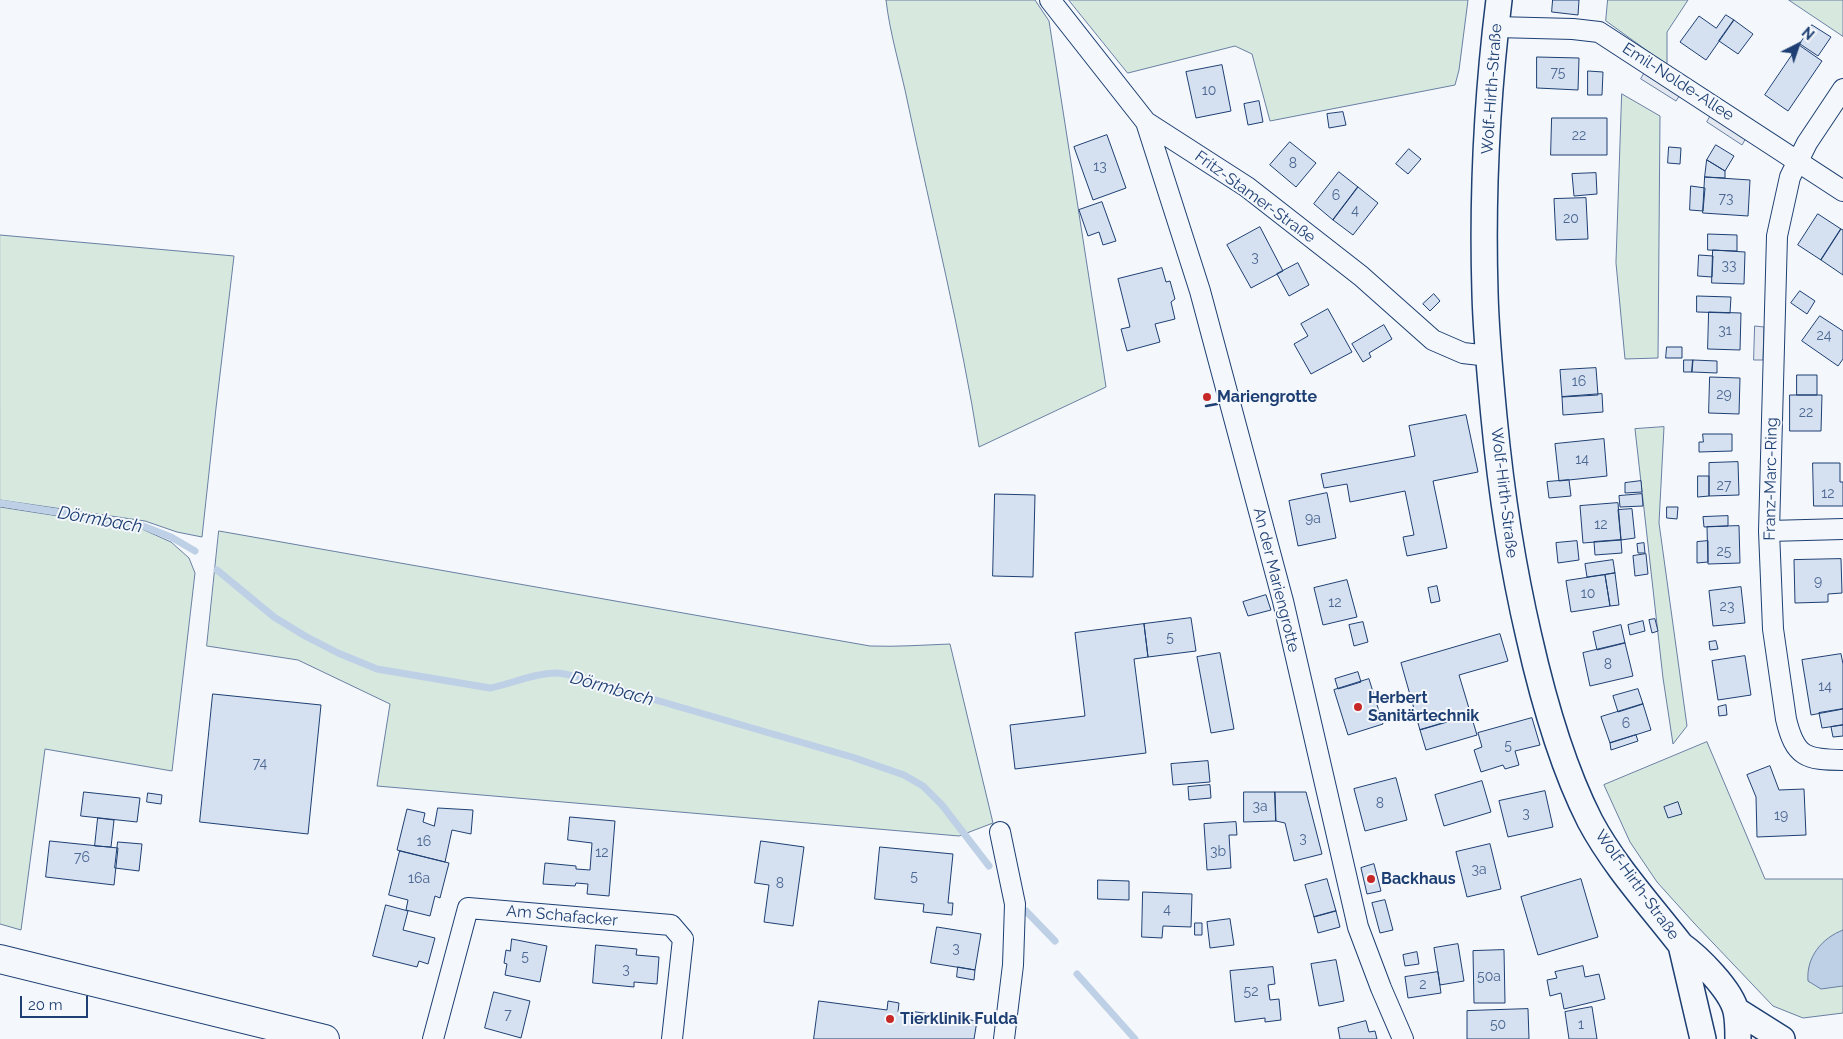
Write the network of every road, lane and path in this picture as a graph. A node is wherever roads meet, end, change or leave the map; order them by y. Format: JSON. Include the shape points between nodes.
{"nodes":[{"id":1,"x":1050,"y":0,"type":"edge"},
{"id":2,"x":1499,"y":0,"type":"edge"},
{"id":3,"x":1496,"y":27,"type":"junction"},
{"id":4,"x":1843,"y":89,"type":"edge"},
{"id":5,"x":1146,"y":122,"type":"junction"},
{"id":6,"x":1798,"y":161,"type":"junction"},
{"id":7,"x":1843,"y":191,"type":"edge"},
{"id":8,"x":1489,"y":356,"type":"junction"},
{"id":9,"x":1843,"y":529,"type":"edge"},
{"id":10,"x":1769,"y":531,"type":"junction"},
{"id":11,"x":1843,"y":760,"type":"edge"},
{"id":12,"x":1000,"y":832,"type":"dead end"},
{"id":13,"x":1681,"y":945,"type":"junction"},
{"id":14,"x":0,"y":959,"type":"edge"},
{"id":15,"x":1736,"y":1010,"type":"junction"},
{"id":16,"x":325,"y":1039,"type":"edge"},
{"id":17,"x":433,"y":1039,"type":"edge"},
{"id":18,"x":672,"y":1039,"type":"edge"},
{"id":19,"x":1004,"y":1039,"type":"edge"},
{"id":20,"x":1403,"y":1039,"type":"edge"},
{"id":21,"x":1703,"y":1039,"type":"edge"},
{"id":22,"x":1738,"y":1039,"type":"edge"},
{"id":23,"x":1782,"y":1039,"type":"edge"}],
"edges":[{"from":1,"to":5,"type":"street","name":"Fritz-Stamer-Straße"},
{"from":2,"to":3,"type":"street","name":"Wolf-Hirth-Straße"},
{"from":3,"to":6,"type":"street","name":"Emil-Nolde-Allee","via":[[1599,32]]},
{"from":3,"to":8,"type":"street","name":"Wolf-Hirth-Straße","via":[[1484,231]]},
{"from":4,"to":6,"type":"street","name":"Franz-Marc-Ring"},
{"from":5,"to":8,"type":"street","name":"Fritz-Stamer-Straße","via":[[1247,187],[1361,276],[1433,340],[1463,353]]},
{"from":5,"to":20,"type":"street","name":"An der Mariengrotte","via":[[1200,291],[1283,601],[1358,927]]},
{"from":6,"to":7,"type":"street","name":"Emil-Nolde-Allee"},
{"from":6,"to":10,"type":"street","name":"Franz-Marc-Ring","via":[[1790,177],[1777,236]]},
{"from":8,"to":13,"type":"street","name":"Wolf-Hirth-Straße","via":[[1500,484],[1509,542],[1533,656],[1556,736],[1580,798],[1608,851]]},
{"from":9,"to":10,"type":"street"},
{"from":10,"to":11,"type":"street","name":"Franz-Marc-Ring","via":[[1773,629],[1790,732],[1800,753],[1823,760]]},
{"from":12,"to":19,"type":"street","via":[[1015,904],[1013,965]]},
{"from":13,"to":15,"type":"street","name":"Wolf-Hirth-Straße","via":[[1712,973]]},
{"from":13,"to":21,"type":"street","name":"Wolf-Hirth-Straße"},
{"from":14,"to":16,"type":"main road"},
{"from":15,"to":22,"type":"street","name":"Wolf-Hirth-Straße"},
{"from":15,"to":23,"type":"street"},
{"from":17,"to":18,"type":"street","name":"Am Schafacker","via":[[468,908],[671,925],[684,939]]}]}
